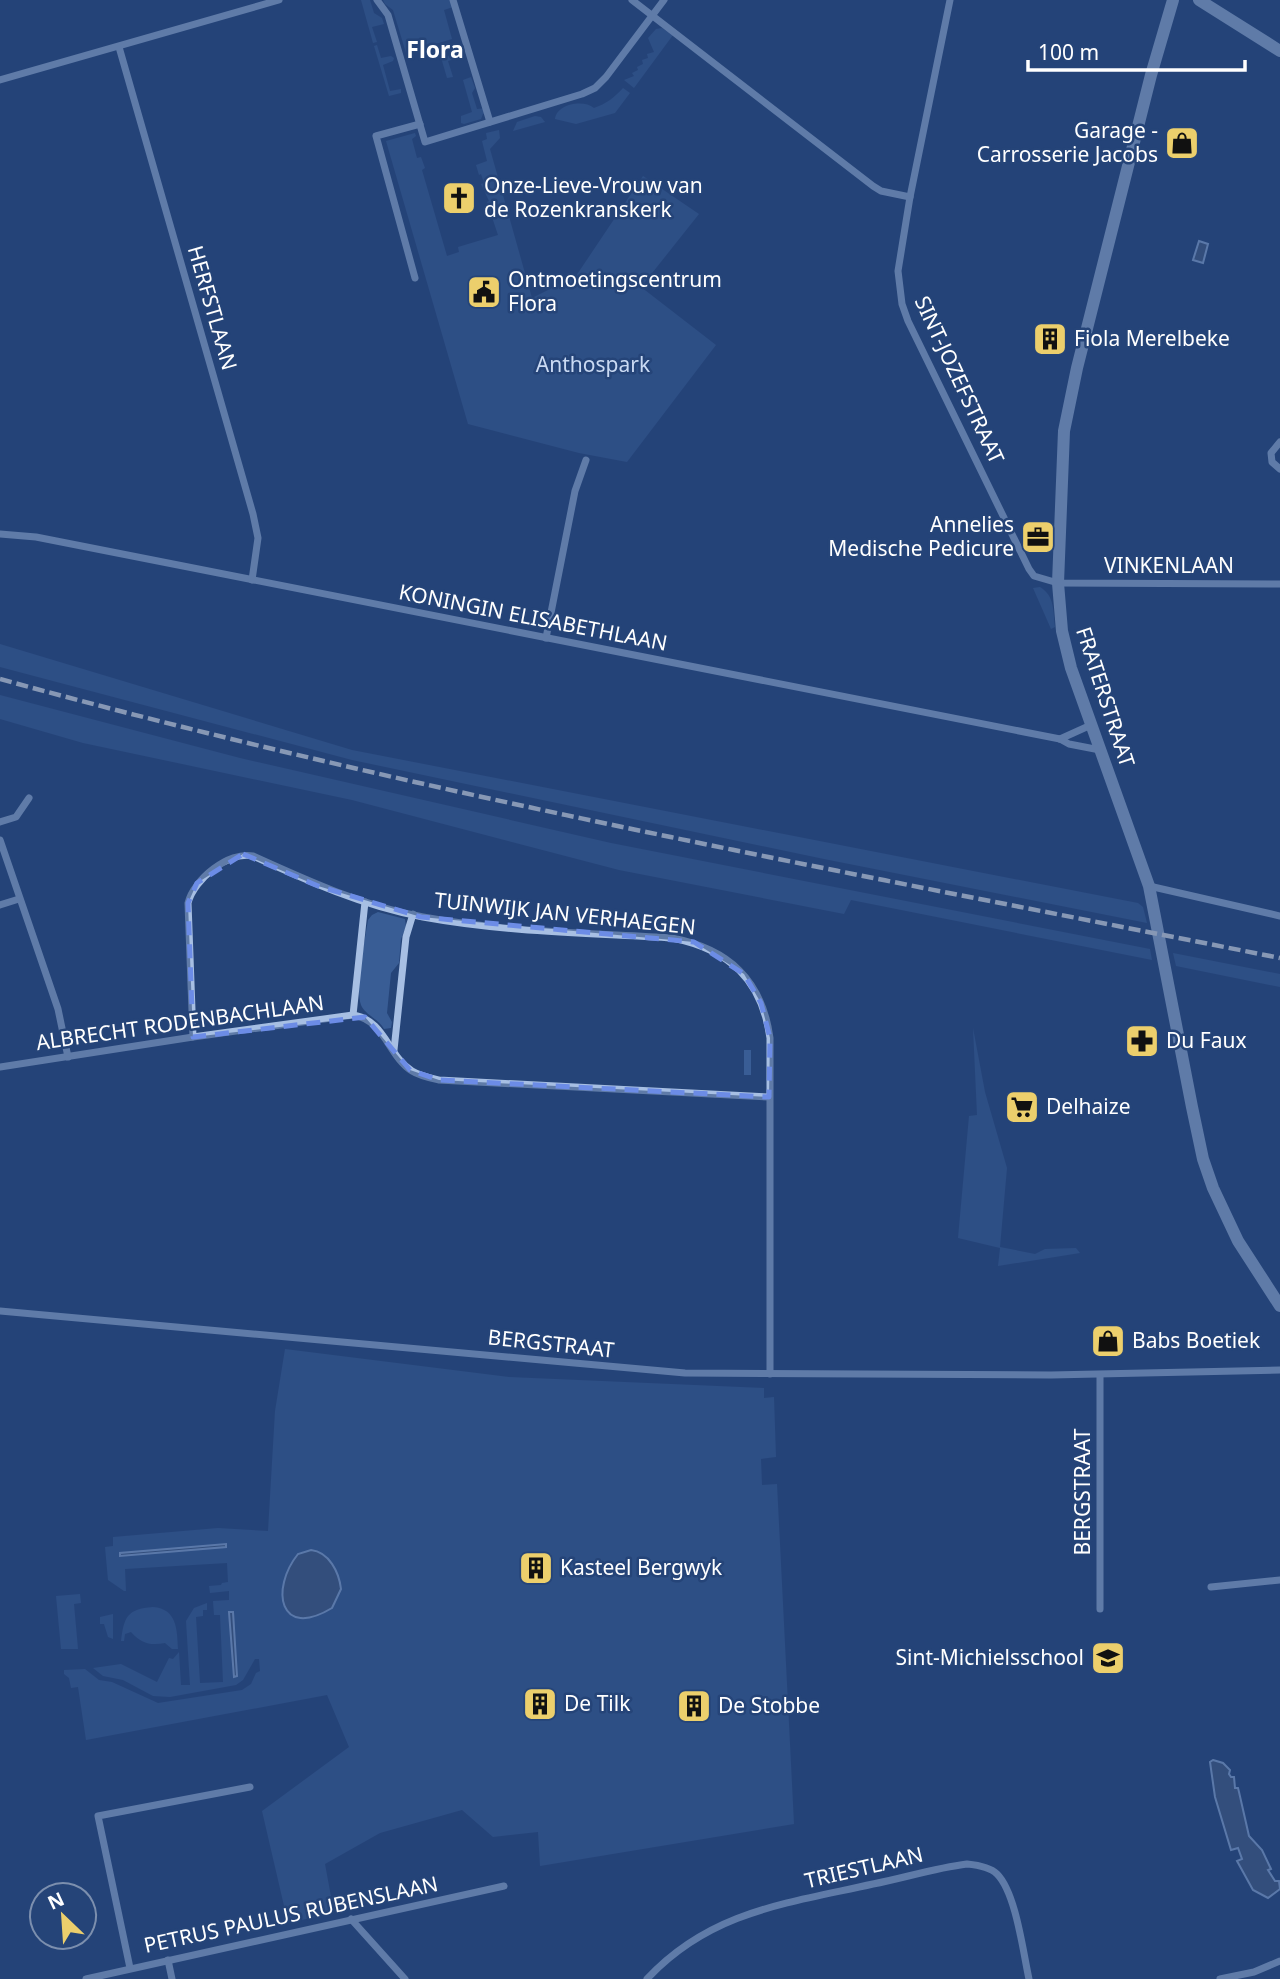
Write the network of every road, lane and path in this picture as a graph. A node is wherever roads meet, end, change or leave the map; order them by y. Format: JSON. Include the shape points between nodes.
{"nodes":[{"id":1,"x":279,"y":0,"type":"edge"},
{"id":2,"x":377,"y":0,"type":"edge"},
{"id":3,"x":453,"y":0,"type":"edge"},
{"id":4,"x":632,"y":0,"type":"edge"},
{"id":5,"x":664,"y":0,"type":"edge"},
{"id":6,"x":950,"y":0,"type":"edge"},
{"id":7,"x":1173,"y":0,"type":"edge"},
{"id":8,"x":1199,"y":0,"type":"edge"},
{"id":9,"x":653,"y":16,"type":"junction"},
{"id":10,"x":119,"y":47,"type":"junction"},
{"id":11,"x":1280,"y":51,"type":"edge"},
{"id":12,"x":0,"y":80,"type":"edge"},
{"id":13,"x":490,"y":122,"type":"junction"},
{"id":14,"x":420,"y":124,"type":"junction"},
{"id":15,"x":910,"y":197,"type":"junction"},
{"id":16,"x":415,"y":278,"type":"dead end"},
{"id":17,"x":1280,"y":442,"type":"edge"},
{"id":18,"x":586,"y":460,"type":"dead end"},
{"id":19,"x":1280,"y":469,"type":"edge"},
{"id":20,"x":0,"y":534,"type":"edge"},
{"id":21,"x":252,"y":580,"type":"junction"},
{"id":22,"x":1058,"y":583,"type":"junction"},
{"id":23,"x":1280,"y":584,"type":"edge"},
{"id":24,"x":546,"y":638,"type":"junction"},
{"id":25,"x":1091,"y":725,"type":"junction"},
{"id":26,"x":1059,"y":739,"type":"junction"},
{"id":27,"x":1100,"y":750,"type":"junction"},
{"id":28,"x":29,"y":798,"type":"dead end"},
{"id":29,"x":0,"y":822,"type":"edge"},
{"id":30,"x":0,"y":840,"type":"edge"},
{"id":31,"x":1149,"y":886,"type":"junction"},
{"id":32,"x":19,"y":899,"type":"junction"},
{"id":33,"x":365,"y":902,"type":"junction"},
{"id":34,"x":0,"y":905,"type":"edge"},
{"id":35,"x":413,"y":914,"type":"junction"},
{"id":36,"x":1280,"y":916,"type":"edge"},
{"id":37,"x":353,"y":1015,"type":"junction"},
{"id":38,"x":193,"y":1037,"type":"junction"},
{"id":39,"x":394,"y":1050,"type":"junction"},
{"id":40,"x":68,"y":1057,"type":"junction"},
{"id":41,"x":0,"y":1067,"type":"edge"},
{"id":42,"x":769,"y":1097,"type":"junction"},
{"id":43,"x":1280,"y":1306,"type":"edge"},
{"id":44,"x":0,"y":1311,"type":"edge"},
{"id":45,"x":1280,"y":1370,"type":"edge"},
{"id":46,"x":770,"y":1374,"type":"junction"},
{"id":47,"x":1100,"y":1374,"type":"junction"},
{"id":48,"x":1280,"y":1580,"type":"edge"},
{"id":49,"x":1211,"y":1587,"type":"dead end"},
{"id":50,"x":1100,"y":1609,"type":"dead end"},
{"id":51,"x":250,"y":1787,"type":"dead end"},
{"id":52,"x":504,"y":1886,"type":"dead end"},
{"id":53,"x":351,"y":1919,"type":"junction"},
{"id":54,"x":168,"y":1960,"type":"junction"},
{"id":55,"x":1280,"y":1961,"type":"edge"},
{"id":56,"x":130,"y":1968,"type":"junction"},
{"id":57,"x":86,"y":1979,"type":"edge"},
{"id":58,"x":172,"y":1979,"type":"edge"},
{"id":59,"x":405,"y":1979,"type":"edge"},
{"id":60,"x":647,"y":1979,"type":"edge"},
{"id":61,"x":1029,"y":1979,"type":"edge"},
{"id":62,"x":1220,"y":1979,"type":"edge"}],
"edges":[{"from":1,"to":10,"type":"street"},
{"from":2,"to":14,"type":"street","via":[[388,15]]},
{"from":3,"to":13,"type":"street"},
{"from":4,"to":9,"type":"street"},
{"from":5,"to":9,"type":"street"},
{"from":6,"to":15,"type":"street","name":"SINT-JOZEFSTRAAT"},
{"from":7,"to":22,"type":"street","name":"FRATERSTRAAT","via":[[1069,402],[1061,462]]},
{"from":8,"to":11,"type":"street"},
{"from":9,"to":13,"type":"street","via":[[595,88]]},
{"from":9,"to":15,"type":"street","via":[[873,186]]},
{"from":10,"to":12,"type":"street"},
{"from":10,"to":21,"type":"street","name":"HERFSTLAAN","via":[[253,514],[258,538]]},
{"from":13,"to":14,"type":"street","via":[[425,142]]},
{"from":14,"to":16,"type":"street","via":[[376,136]]},
{"from":15,"to":22,"type":"street","name":"SINT-JOZEFSTRAAT","via":[[898,271],[908,321],[1029,569],[1034,576]]},
{"from":17,"to":19,"type":"street","via":[[1271,453],[1272,462]]},
{"from":18,"to":24,"type":"street","via":[[575,491]]},
{"from":20,"to":21,"type":"street","name":"KONINGIN ELISABETHLAAN","via":[[36,537]]},
{"from":21,"to":24,"type":"street","name":"KONINGIN ELISABETHLAAN"},
{"from":22,"to":23,"type":"street","name":"VINKENLAAN"},
{"from":22,"to":25,"type":"street","name":"FRATERSTRAAT","via":[[1066,652]]},
{"from":24,"to":26,"type":"street","name":"KONINGIN ELISABETHLAAN"},
{"from":25,"to":26,"type":"street"},
{"from":25,"to":27,"type":"street","name":"FRATERSTRAAT"},
{"from":26,"to":27,"type":"street","name":"KONINGIN ELISABETHLAAN"},
{"from":27,"to":31,"type":"street","name":"FRATERSTRAAT"},
{"from":28,"to":29,"type":"street","via":[[16,817]]},
{"from":30,"to":32,"type":"street"},
{"from":31,"to":36,"type":"street"},
{"from":31,"to":43,"type":"street","name":"FRATERSTRAAT","via":[[1206,1169],[1224,1215]]},
{"from":32,"to":34,"type":"street"},
{"from":32,"to":40,"type":"street","via":[[58,1009]]},
{"from":33,"to":35,"type":"street","name":"TUINWIJK JAN VERHAEGEN"},
{"from":33,"to":37,"type":"street"},
{"from":33,"to":38,"type":"street","name":"TUINWIJK JAN VERHAEGEN","via":[[243,854],[197,883],[188,903]]},
{"from":35,"to":39,"type":"street","name":"TUINWIJK JAN VERHAEGEN","via":[[406,937]]},
{"from":35,"to":42,"type":"street","name":"TUINWIJK JAN VERHAEGEN","via":[[486,927],[672,938],[711,949],[744,974],[766,1014],[771,1038]]},
{"from":37,"to":38,"type":"street","name":"ALBRECHT RODENBACHLAAN"},
{"from":37,"to":39,"type":"street","name":"ALBRECHT RODENBACHLAAN","via":[[374,1024]]},
{"from":38,"to":40,"type":"street","name":"ALBRECHT RODENBACHLAAN"},
{"from":39,"to":42,"type":"street","via":[[410,1070],[439,1080]]},
{"from":40,"to":41,"type":"street","name":"ALBRECHT RODENBACHLAAN"},
{"from":42,"to":46,"type":"street","name":"TUINWIJK JAN VERHAEGEN"},
{"from":44,"to":46,"type":"street","name":"BERGSTRAAT","via":[[618,1368]]},
{"from":45,"to":47,"type":"street","name":"BERGSTRAAT"},
{"from":46,"to":47,"type":"street","name":"BERGSTRAAT"},
{"from":47,"to":50,"type":"street","name":"BERGSTRAAT"},
{"from":48,"to":49,"type":"street"},
{"from":51,"to":56,"type":"street","via":[[99,1816]]},
{"from":52,"to":53,"type":"street","name":"PETRUS PAULUS RUBENSLAAN"},
{"from":53,"to":54,"type":"street","name":"PETRUS PAULUS RUBENSLAAN"},
{"from":53,"to":59,"type":"street"},
{"from":54,"to":56,"type":"street","name":"PETRUS PAULUS RUBENSLAAN"},
{"from":54,"to":58,"type":"street"},
{"from":55,"to":62,"type":"street"},
{"from":56,"to":57,"type":"street","name":"PETRUS PAULUS RUBENSLAAN"},
{"from":60,"to":61,"type":"street","name":"TRIESTLAAN","via":[[679,1949],[732,1919],[967,1864],[996,1872],[1009,1893]]}]}
